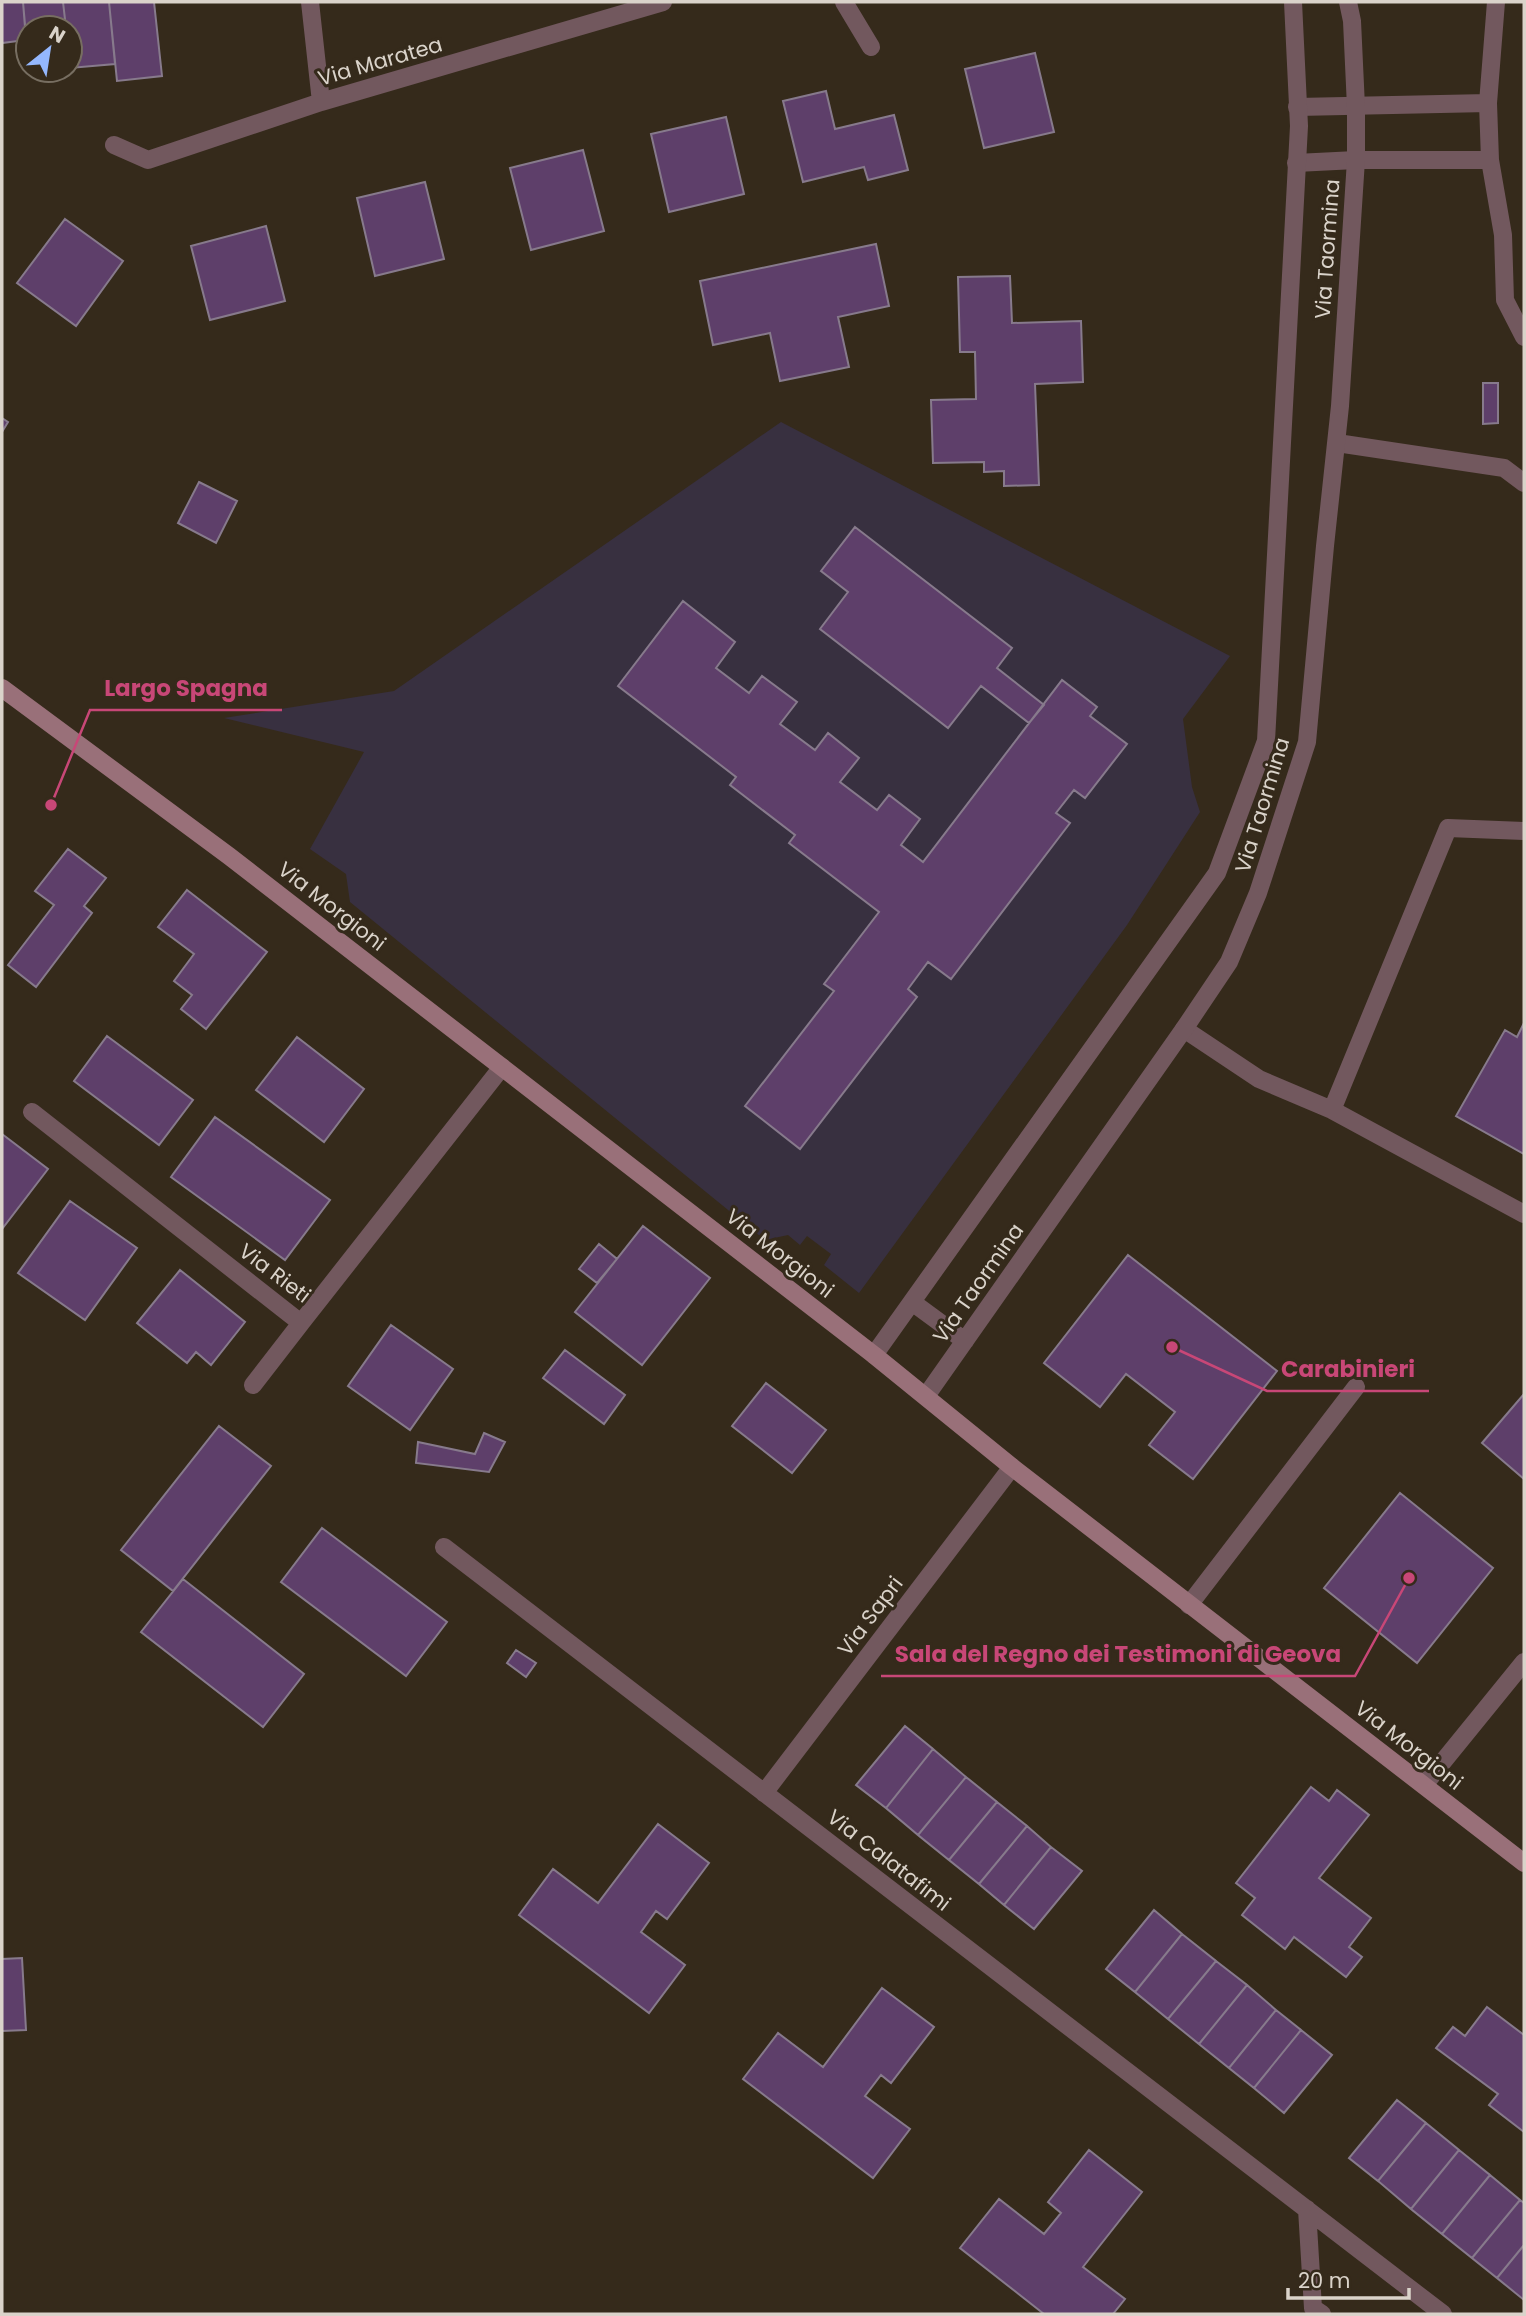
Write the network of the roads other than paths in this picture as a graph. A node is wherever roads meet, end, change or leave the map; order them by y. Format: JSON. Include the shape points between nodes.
{"nodes":[{"id":1,"x":310,"y":2,"type":"edge"},
{"id":2,"x":663,"y":2,"type":"edge"},
{"id":3,"x":844,"y":2,"type":"edge"},
{"id":4,"x":1293,"y":2,"type":"edge"},
{"id":5,"x":1348,"y":2,"type":"edge"},
{"id":6,"x":1496,"y":2,"type":"edge"},
{"id":7,"x":871,"y":47,"type":"dead end"},
{"id":8,"x":321,"y":102,"type":"junction"},
{"id":9,"x":1488,"y":103,"type":"junction"},
{"id":10,"x":1297,"y":107,"type":"junction"},
{"id":11,"x":1356,"y":107,"type":"junction"},
{"id":12,"x":114,"y":145,"type":"dead end"},
{"id":13,"x":1356,"y":160,"type":"junction"},
{"id":14,"x":1490,"y":160,"type":"junction"},
{"id":15,"x":1296,"y":163,"type":"junction"},
{"id":16,"x":1524,"y":337,"type":"edge"},
{"id":17,"x":1337,"y":443,"type":"junction"},
{"id":18,"x":1524,"y":483,"type":"edge"},
{"id":19,"x":2,"y":688,"type":"edge"},
{"id":20,"x":1524,"y":831,"type":"edge"},
{"id":21,"x":1184,"y":1029,"type":"junction"},
{"id":22,"x":502,"y":1067,"type":"junction"},
{"id":23,"x":1332,"y":1110,"type":"junction"},
{"id":24,"x":32,"y":1112,"type":"dead end"},
{"id":25,"x":1524,"y":1214,"type":"edge"},
{"id":26,"x":912,"y":1302,"type":"junction"},
{"id":27,"x":301,"y":1324,"type":"junction"},
{"id":28,"x":965,"y":1342,"type":"junction"},
{"id":29,"x":874,"y":1355,"type":"junction"},
{"id":30,"x":253,"y":1385,"type":"dead end"},
{"id":31,"x":1356,"y":1387,"type":"dead end"},
{"id":32,"x":926,"y":1396,"type":"junction"},
{"id":33,"x":1012,"y":1467,"type":"junction"},
{"id":34,"x":444,"y":1547,"type":"dead end"},
{"id":35,"x":1189,"y":1605,"type":"junction"},
{"id":36,"x":1524,"y":1662,"type":"edge"},
{"id":37,"x":1424,"y":1785,"type":"junction"},
{"id":38,"x":764,"y":1793,"type":"junction"},
{"id":39,"x":1524,"y":1863,"type":"edge"},
{"id":40,"x":1307,"y":2209,"type":"junction"},
{"id":41,"x":1322,"y":2314,"type":"edge"},
{"id":42,"x":1443,"y":2314,"type":"edge"}],
"edges":[{"from":1,"to":8,"type":"street"},
{"from":2,"to":8,"type":"street","name":"Via Maratea"},
{"from":3,"to":7,"type":"street"},
{"from":4,"to":10,"type":"street","name":"Via Taormina"},
{"from":5,"to":11,"type":"street","name":"Via Taormina"},
{"from":6,"to":9,"type":"street"},
{"from":8,"to":12,"type":"street","name":"Via Maratea","via":[[148,160]]},
{"from":9,"to":11,"type":"street"},
{"from":9,"to":14,"type":"street"},
{"from":10,"to":11,"type":"street"},
{"from":10,"to":15,"type":"street","name":"Via Taormina"},
{"from":11,"to":13,"type":"street","name":"Via Taormina"},
{"from":13,"to":14,"type":"street"},
{"from":13,"to":15,"type":"street"},
{"from":13,"to":17,"type":"street","name":"Via Taormina"},
{"from":14,"to":16,"type":"street","via":[[1503,234],[1505,300]]},
{"from":15,"to":26,"type":"street","name":"Via Taormina","via":[[1266,741],[1217,873]]},
{"from":17,"to":18,"type":"street","via":[[1504,468]]},
{"from":17,"to":21,"type":"street","name":"Via Taormina","via":[[1307,742],[1258,893],[1229,962]]},
{"from":19,"to":22,"type":"street","name":"Via Morgioni"},
{"from":20,"to":23,"type":"street","via":[[1448,828]]},
{"from":21,"to":23,"type":"street","via":[[1259,1079]]},
{"from":21,"to":28,"type":"street","name":"Via Taormina"},
{"from":22,"to":27,"type":"street","name":"Via Rieti"},
{"from":22,"to":29,"type":"street","name":"Via Morgioni"},
{"from":23,"to":25,"type":"street"},
{"from":24,"to":27,"type":"street","name":"Via Rieti"},
{"from":26,"to":28,"type":"street"},
{"from":26,"to":29,"type":"street","name":"Via Taormina"},
{"from":27,"to":30,"type":"street"},
{"from":28,"to":32,"type":"street","name":"Via Taormina"},
{"from":29,"to":32,"type":"street","name":"Via Morgioni"},
{"from":31,"to":35,"type":"street"},
{"from":32,"to":33,"type":"street","name":"Via Morgioni"},
{"from":33,"to":35,"type":"street","name":"Via Morgioni"},
{"from":33,"to":38,"type":"street","name":"Via Sapri"},
{"from":34,"to":38,"type":"street","name":"Via Calatafimi"},
{"from":35,"to":37,"type":"street","name":"Via Morgioni"},
{"from":36,"to":37,"type":"street"},
{"from":37,"to":39,"type":"street","name":"Via Morgioni"},
{"from":38,"to":40,"type":"street","name":"Via Calatafimi"},
{"from":40,"to":41,"type":"street","via":[[1313,2308]]},
{"from":40,"to":42,"type":"street","name":"Via Calatafimi"}]}
